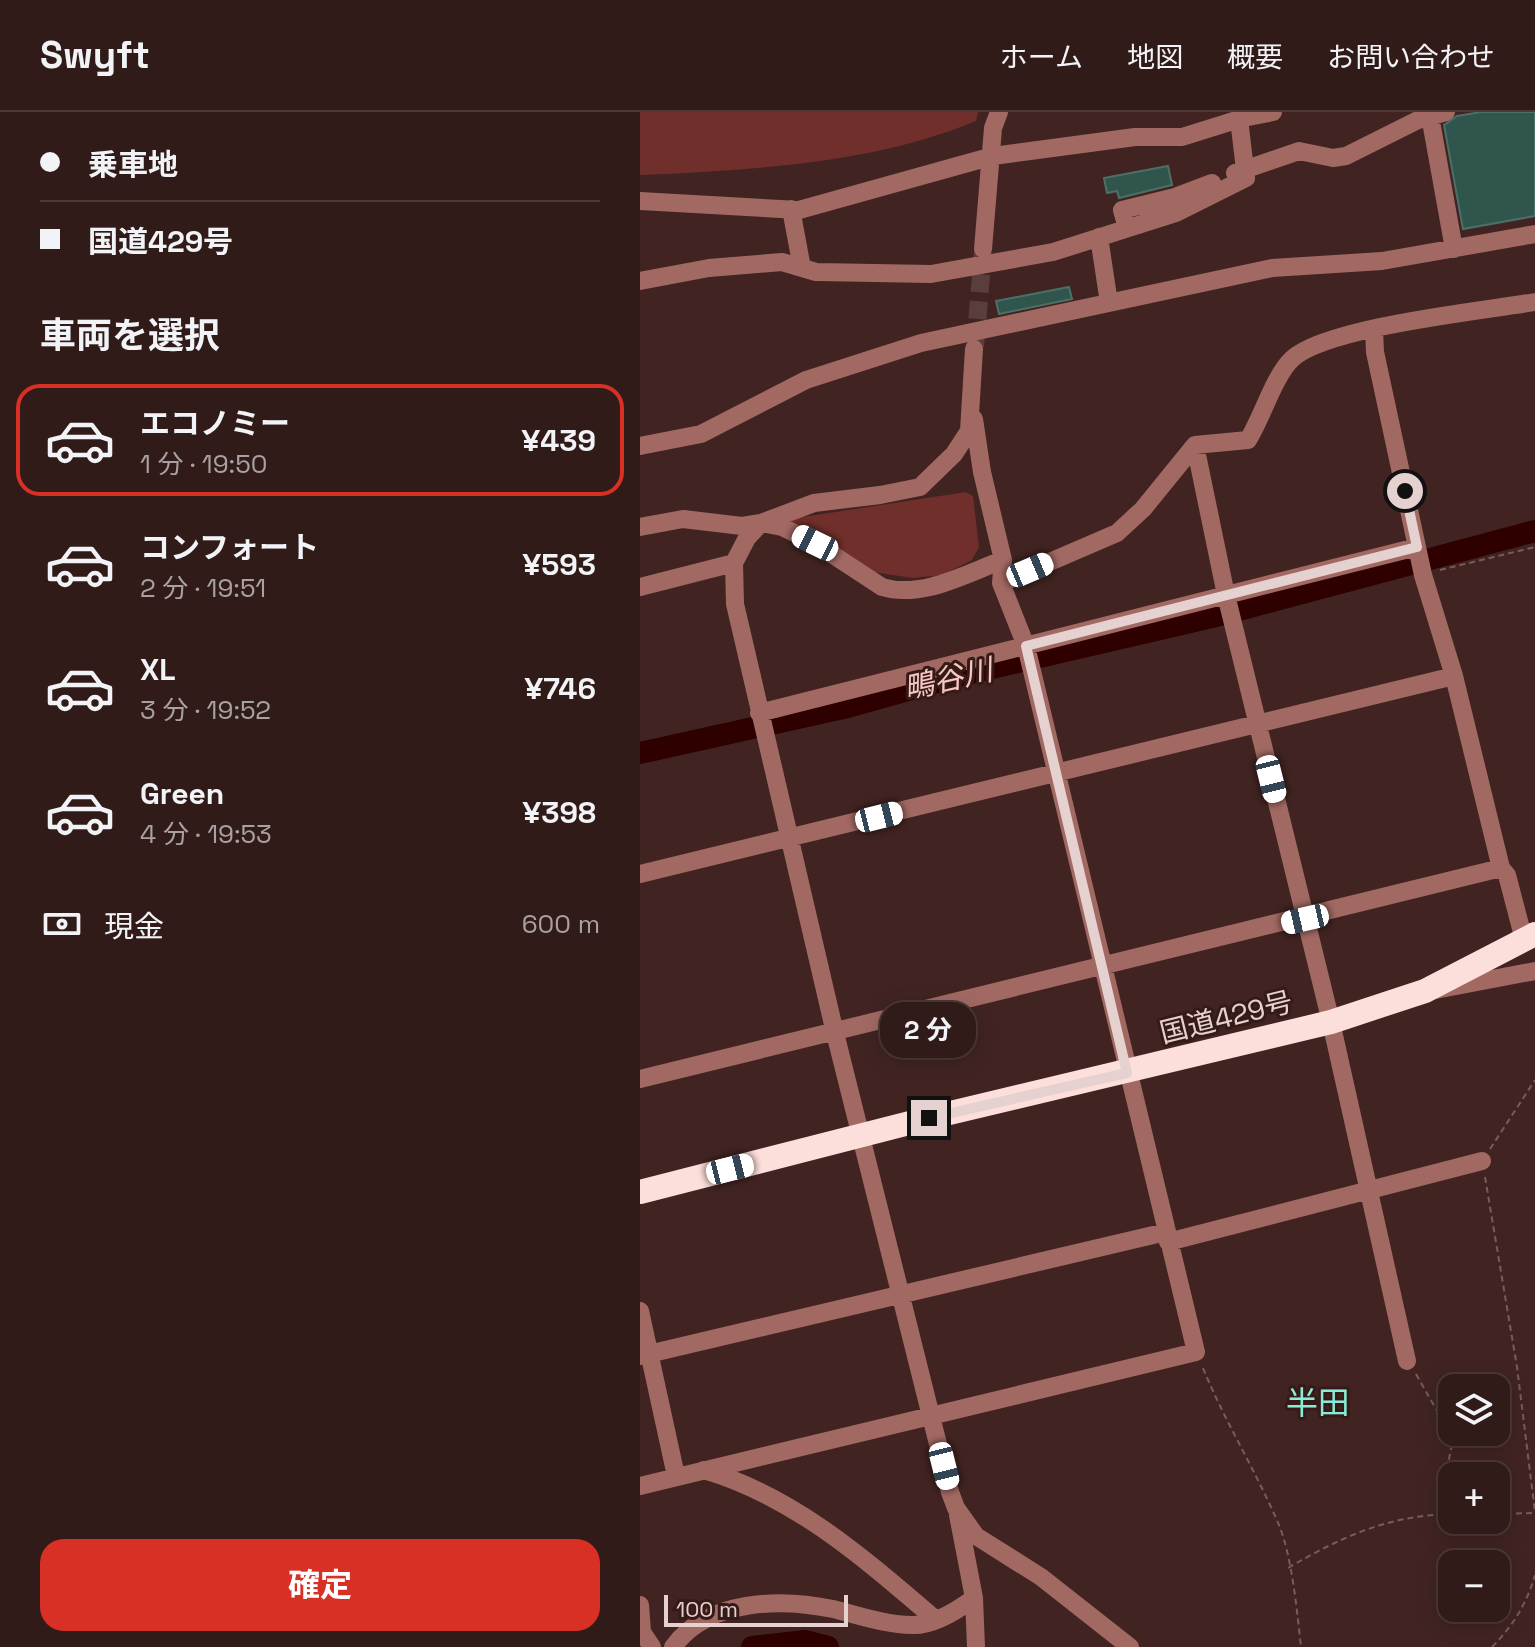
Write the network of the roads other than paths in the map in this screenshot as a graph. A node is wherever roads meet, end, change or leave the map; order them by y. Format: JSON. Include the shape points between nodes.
{"nodes":[{"id":1,"x":999,"y":112,"type":"edge"},
{"id":2,"x":1273,"y":112,"type":"edge"},
{"id":3,"x":1438,"y":114,"type":"edge"},
{"id":4,"x":1239,"y":119,"type":"junction"},
{"id":5,"x":993,"y":156,"type":"junction"},
{"id":6,"x":1245,"y":170,"type":"junction"},
{"id":7,"x":640,"y":201,"type":"edge"},
{"id":8,"x":640,"y":211,"type":"edge"},
{"id":9,"x":792,"y":214,"type":"junction"},
{"id":10,"x":1535,"y":234,"type":"edge"},
{"id":11,"x":1099,"y":237,"type":"junction"},
{"id":12,"x":983,"y":249,"type":"tunnel mouth"},
{"id":13,"x":1454,"y":249,"type":"junction"},
{"id":14,"x":802,"y":268,"type":"junction"},
{"id":15,"x":640,"y":281,"type":"edge"},
{"id":16,"x":1535,"y":302,"type":"edge"},
{"id":17,"x":1109,"y":303,"type":"junction"},
{"id":18,"x":1374,"y":329,"type":"junction"},
{"id":19,"x":974,"y":349,"type":"tunnel mouth"},
{"id":20,"x":972,"y":405,"type":"junction"},
{"id":21,"x":1195,"y":445,"type":"junction"},
{"id":22,"x":640,"y":446,"type":"edge"},
{"id":23,"x":761,"y":523,"type":"junction"},
{"id":24,"x":640,"y":527,"type":"edge"},
{"id":25,"x":1417,"y":547,"type":"junction"},
{"id":26,"x":1003,"y":560,"type":"junction"},
{"id":27,"x":734,"y":563,"type":"junction"},
{"id":28,"x":1001,"y":583,"type":"junction"},
{"id":29,"x":640,"y":587,"type":"edge"},
{"id":30,"x":1226,"y":595,"type":"junction"},
{"id":31,"x":1026,"y":646,"type":"junction"},
{"id":32,"x":1454,"y":676,"type":"junction"},
{"id":33,"x":759,"y":713,"type":"junction"},
{"id":34,"x":1258,"y":724,"type":"junction"},
{"id":35,"x":1055,"y":773,"type":"junction"},
{"id":36,"x":791,"y":838,"type":"junction"},
{"id":37,"x":1501,"y":868,"type":"junction"},
{"id":38,"x":640,"y":874,"type":"edge"},
{"id":39,"x":1305,"y":919,"type":"junction"},
{"id":40,"x":1529,"y":937,"type":"edge"},
{"id":41,"x":1102,"y":967,"type":"junction"},
{"id":42,"x":1535,"y":971,"type":"edge"},
{"id":43,"x":1425,"y":991,"type":"junction"},
{"id":44,"x":1331,"y":1022,"type":"junction"},
{"id":45,"x":835,"y":1033,"type":"junction"},
{"id":46,"x":1127,"y":1073,"type":"junction"},
{"id":47,"x":640,"y":1079,"type":"edge"},
{"id":48,"x":862,"y":1137,"type":"junction"},
{"id":49,"x":1482,"y":1161,"type":"road end"},
{"id":50,"x":1368,"y":1190,"type":"junction"},
{"id":51,"x":640,"y":1192,"type":"edge"},
{"id":52,"x":1167,"y":1237,"type":"junction"},
{"id":53,"x":900,"y":1296,"type":"junction"},
{"id":54,"x":640,"y":1311,"type":"edge"},
{"id":55,"x":644,"y":1354,"type":"edge"},
{"id":56,"x":1407,"y":1361,"type":"road end"},
{"id":57,"x":931,"y":1416,"type":"junction"},
{"id":58,"x":704,"y":1470,"type":"junction"},
{"id":59,"x":676,"y":1476,"type":"junction"},
{"id":60,"x":640,"y":1486,"type":"edge"},
{"id":61,"x":956,"y":1508,"type":"junction"},
{"id":62,"x":974,"y":1598,"type":"junction"},
{"id":63,"x":640,"y":1605,"type":"edge"},
{"id":64,"x":935,"y":1619,"type":"junction"},
{"id":65,"x":652,"y":1647,"type":"edge"},
{"id":66,"x":673,"y":1647,"type":"edge"},
{"id":67,"x":976,"y":1647,"type":"edge"},
{"id":68,"x":1130,"y":1647,"type":"edge"}],
"edges":[{"from":1,"to":5,"type":"street"},
{"from":2,"to":4,"type":"street"},
{"from":3,"to":6,"type":"street","via":[[1346,156],[1299,151]]},
{"from":3,"to":13,"type":"street"},
{"from":4,"to":5,"type":"street","via":[[1182,137],[1135,137]]},
{"from":4,"to":6,"type":"street"},
{"from":5,"to":9,"type":"street"},
{"from":5,"to":12,"type":"street"},
{"from":6,"to":11,"type":"street","via":[[1246,178],[1176,213]]},
{"from":7,"to":9,"type":"street"},
{"from":8,"to":9,"type":"street"},
{"from":9,"to":14,"type":"street"},
{"from":10,"to":13,"type":"street"},
{"from":11,"to":14,"type":"street","via":[[1053,252],[931,274]]},
{"from":11,"to":17,"type":"street"},
{"from":13,"to":17,"type":"street","via":[[1382,261],[1272,268]]},
{"from":14,"to":15,"type":"street","via":[[782,262]]},
{"from":16,"to":18,"type":"street"},
{"from":17,"to":22,"type":"street","via":[[921,343],[806,380],[701,434]]},
{"from":18,"to":21,"type":"street","via":[[1309,346],[1289,361],[1248,440]]},
{"from":18,"to":25,"type":"street"},
{"from":19,"to":20,"type":"street"},
{"from":20,"to":23,"type":"street","via":[[969,431],[920,487],[814,503]]},
{"from":20,"to":26,"type":"street"},
{"from":21,"to":28,"type":"street","via":[[1117,533]]},
{"from":21,"to":30,"type":"street"},
{"from":23,"to":24,"type":"street","via":[[683,519]]},
{"from":23,"to":26,"type":"street","via":[[815,543],[894,591],[919,591]]},
{"from":23,"to":27,"type":"street"},
{"from":25,"to":30,"type":"street"},
{"from":25,"to":32,"type":"street"},
{"from":26,"to":28,"type":"street"},
{"from":27,"to":29,"type":"street"},
{"from":27,"to":33,"type":"street","via":[[735,604]]},
{"from":28,"to":31,"type":"street"},
{"from":30,"to":31,"type":"street"},
{"from":30,"to":34,"type":"street"},
{"from":31,"to":33,"type":"street"},
{"from":31,"to":35,"type":"street"},
{"from":32,"to":34,"type":"street"},
{"from":32,"to":37,"type":"street"},
{"from":33,"to":36,"type":"street"},
{"from":34,"to":35,"type":"street"},
{"from":34,"to":39,"type":"street"},
{"from":35,"to":36,"type":"street"},
{"from":35,"to":41,"type":"street"},
{"from":36,"to":38,"type":"street"},
{"from":36,"to":45,"type":"street"},
{"from":37,"to":39,"type":"street"},
{"from":37,"to":40,"type":"street"},
{"from":39,"to":41,"type":"street"},
{"from":39,"to":44,"type":"street"},
{"from":40,"to":43,"type":"highway","name":"国道429号"},
{"from":41,"to":45,"type":"street"},
{"from":41,"to":46,"type":"street"},
{"from":42,"to":43,"type":"street"},
{"from":43,"to":44,"type":"highway","name":"国道429号"},
{"from":44,"to":46,"type":"highway","name":"国道429号"},
{"from":44,"to":50,"type":"street"},
{"from":45,"to":47,"type":"street"},
{"from":45,"to":48,"type":"street"},
{"from":46,"to":48,"type":"highway","name":"国道429号"},
{"from":46,"to":52,"type":"street"},
{"from":48,"to":51,"type":"highway","name":"国道429号"},
{"from":48,"to":53,"type":"street"},
{"from":49,"to":50,"type":"street"},
{"from":50,"to":52,"type":"street"},
{"from":50,"to":56,"type":"street"},
{"from":52,"to":53,"type":"street"},
{"from":52,"to":57,"type":"street","via":[[1196,1352]]},
{"from":53,"to":55,"type":"street"},
{"from":53,"to":57,"type":"street"},
{"from":54,"to":55,"type":"street"},
{"from":55,"to":59,"type":"street"},
{"from":57,"to":58,"type":"street"},
{"from":57,"to":61,"type":"street"},
{"from":58,"to":59,"type":"street"},
{"from":58,"to":64,"type":"street","via":[[797,1511]]},
{"from":59,"to":60,"type":"street"},
{"from":61,"to":62,"type":"street"},
{"from":61,"to":68,"type":"street","via":[[976,1536],[1041,1577]]},
{"from":62,"to":64,"type":"street"},
{"from":62,"to":67,"type":"street"},
{"from":63,"to":65,"type":"street","via":[[642,1632]]},
{"from":64,"to":66,"type":"street","via":[[913,1625],[777,1603],[726,1610],[705,1619]]}]}
